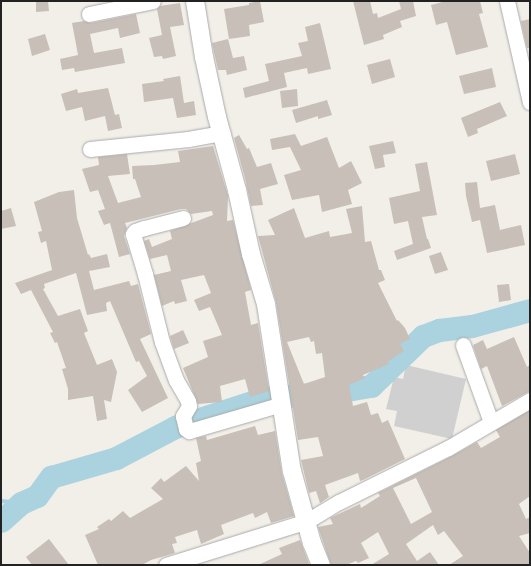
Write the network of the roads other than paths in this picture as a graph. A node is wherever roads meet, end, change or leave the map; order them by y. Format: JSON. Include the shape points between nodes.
{"nodes":[{"id":1,"x":153,"y":1,"type":"edge"},
{"id":2,"x":195,"y":1,"type":"edge"},
{"id":3,"x":507,"y":1,"type":"edge"},
{"id":4,"x":89,"y":14,"type":"dead end"},
{"id":5,"x":530,"y":102,"type":"edge"},
{"id":6,"x":222,"y":133,"type":"junction"},
{"id":7,"x":90,"y":149,"type":"dead end"},
{"id":8,"x":183,"y":218,"type":"dead end"},
{"id":9,"x":464,"y":345,"type":"dead end"},
{"id":10,"x":282,"y":399,"type":"junction"},
{"id":11,"x":530,"y":400,"type":"edge"},
{"id":12,"x":492,"y":422,"type":"junction"},
{"id":13,"x":307,"y":521,"type":"junction"},
{"id":14,"x":166,"y":565,"type":"edge"},
{"id":15,"x":321,"y":565,"type":"edge"}],
"edges":[{"from":1,"to":4,"type":"street"},
{"from":2,"to":6,"type":"street","via":[[204,57]]},
{"from":3,"to":5,"type":"street"},
{"from":6,"to":7,"type":"street"},
{"from":6,"to":10,"type":"street","via":[[238,190],[251,254],[266,304]]},
{"from":8,"to":10,"type":"street","via":[[144,228],[133,234],[164,349],[176,380],[188,401],[189,406],[183,413],[184,423],[189,431]]},
{"from":9,"to":12,"type":"street"},
{"from":10,"to":13,"type":"street","via":[[292,471]]},
{"from":11,"to":12,"type":"street"},
{"from":12,"to":13,"type":"street","via":[[448,448],[345,499]]},
{"from":13,"to":14,"type":"street"},
{"from":13,"to":15,"type":"street"}]}
